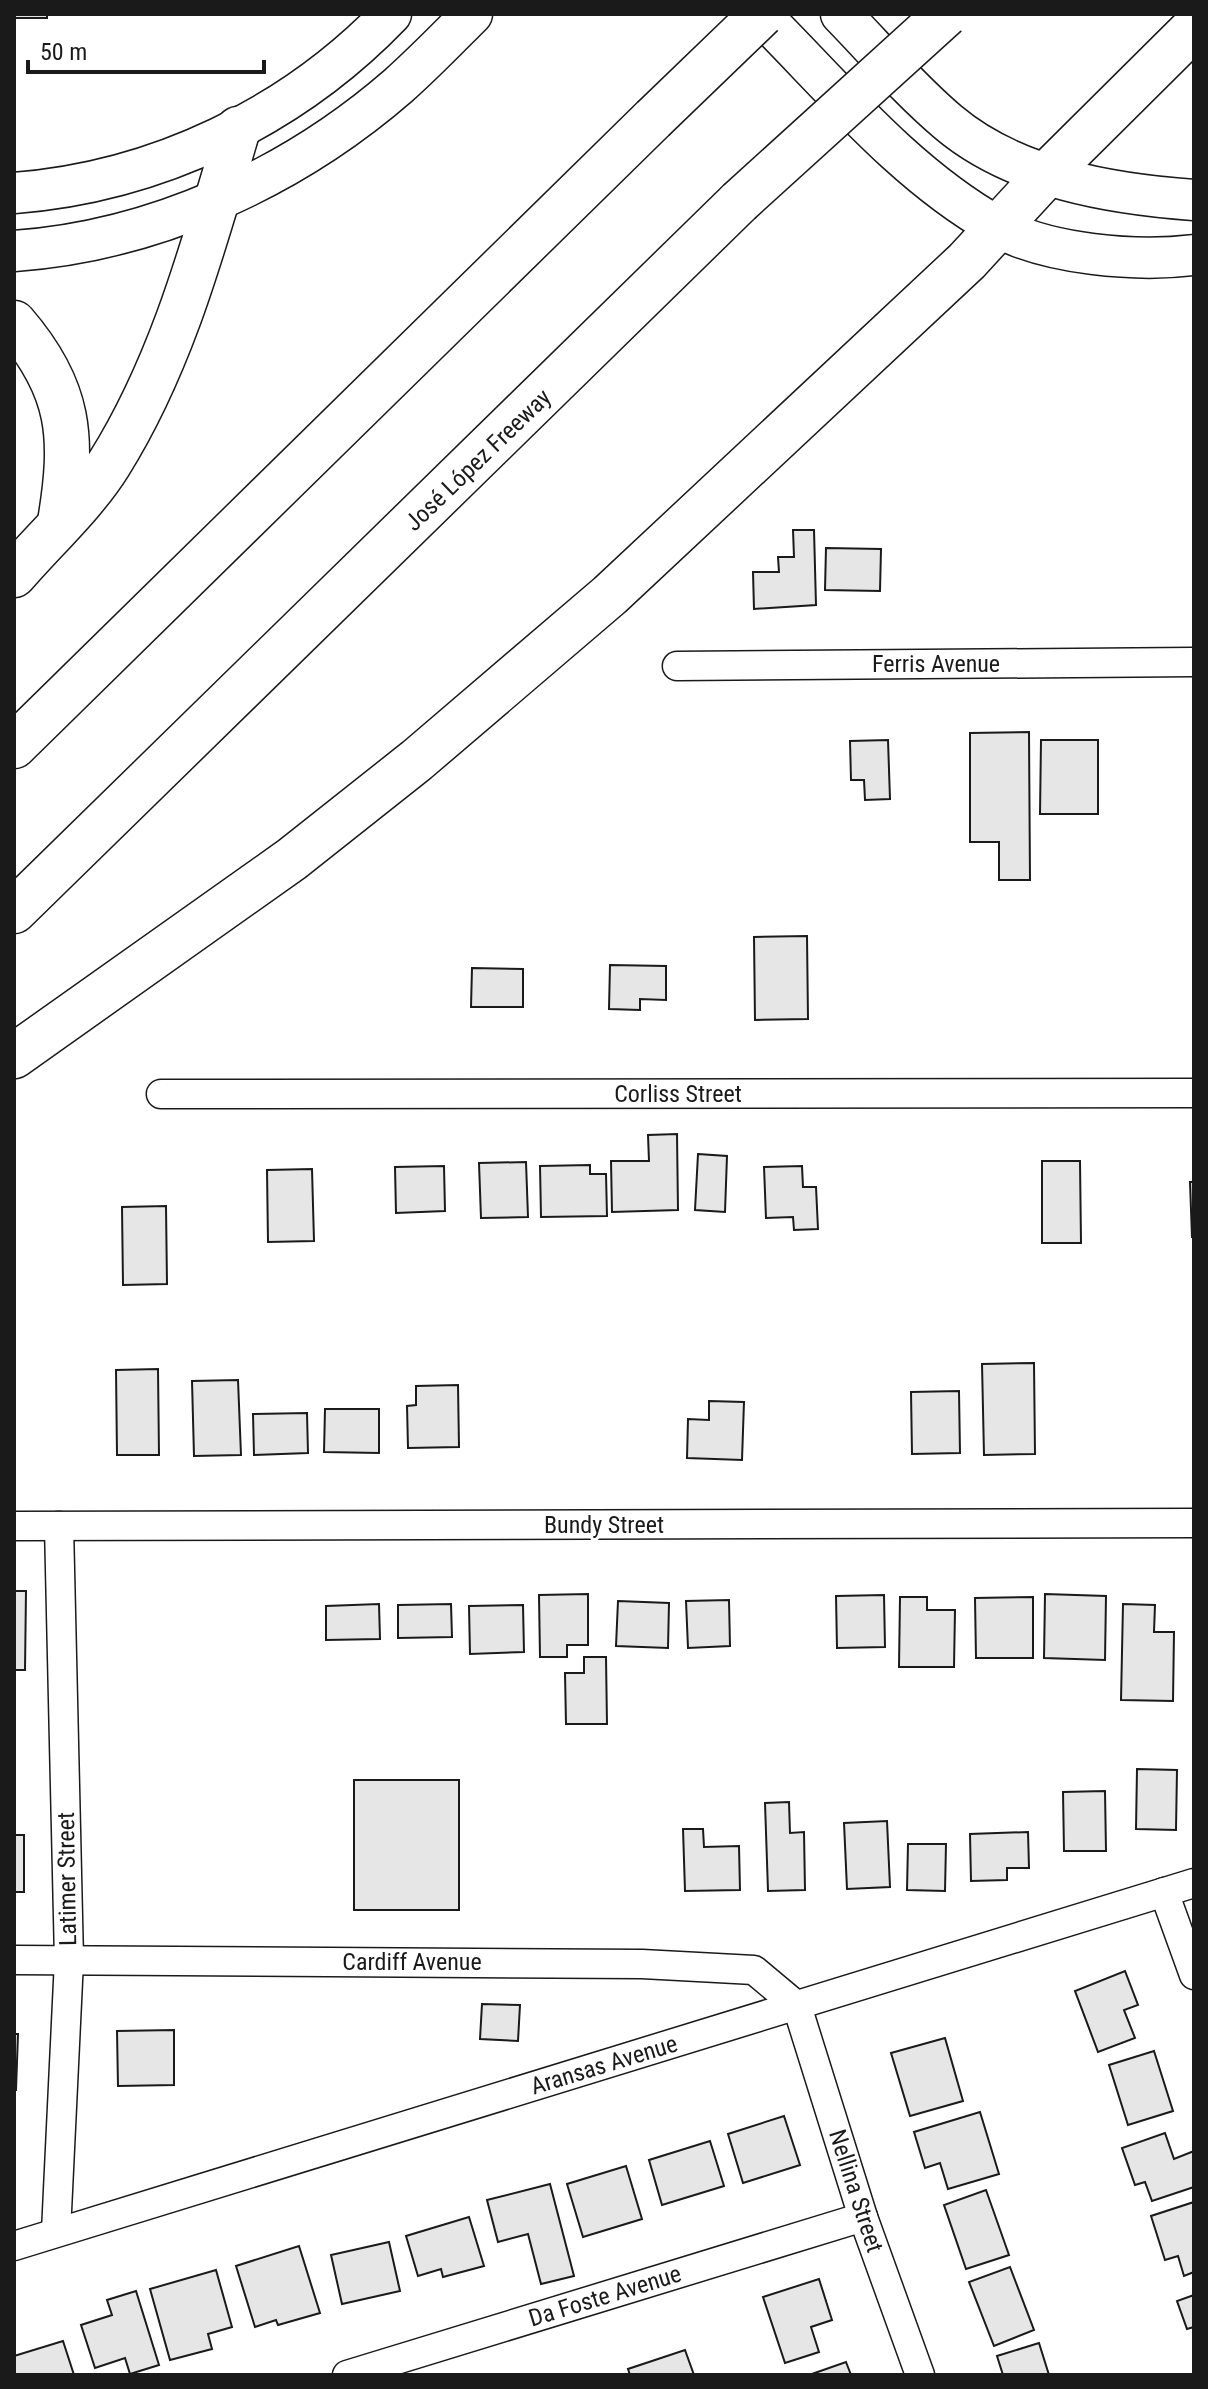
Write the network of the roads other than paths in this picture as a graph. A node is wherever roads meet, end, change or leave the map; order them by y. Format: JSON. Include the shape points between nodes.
{"nodes":[{"id":1,"x":391,"y":14,"type":"edge"},
{"id":2,"x":472,"y":14,"type":"edge"},
{"id":3,"x":761,"y":14,"type":"edge"},
{"id":4,"x":841,"y":14,"type":"edge"},
{"id":5,"x":946,"y":14,"type":"edge"},
{"id":6,"x":1194,"y":28,"type":"edge"},
{"id":7,"x":238,"y":129,"type":"junction"},
{"id":8,"x":1048,"y":173,"type":"junction"},
{"id":9,"x":14,"y":193,"type":"edge"},
{"id":10,"x":1194,"y":200,"type":"edge"},
{"id":11,"x":217,"y":201,"type":"junction"},
{"id":12,"x":998,"y":227,"type":"junction"},
{"id":13,"x":14,"y":251,"type":"edge"},
{"id":14,"x":1194,"y":255,"type":"edge"},
{"id":15,"x":14,"y":323,"type":"edge"},
{"id":16,"x":60,"y":522,"type":"junction"},
{"id":17,"x":14,"y":575,"type":"edge"},
{"id":18,"x":1194,"y":662,"type":"edge"},
{"id":19,"x":677,"y":666,"type":"dead end"},
{"id":20,"x":14,"y":746,"type":"edge"},
{"id":21,"x":14,"y":911,"type":"edge"},
{"id":22,"x":14,"y":1056,"type":"edge"},
{"id":23,"x":1194,"y":1093,"type":"edge"},
{"id":24,"x":161,"y":1094,"type":"dead end"},
{"id":25,"x":1194,"y":1523,"type":"edge"},
{"id":26,"x":14,"y":1526,"type":"edge"},
{"id":27,"x":59,"y":1526,"type":"junction"},
{"id":28,"x":1194,"y":1883,"type":"edge"},
{"id":29,"x":1164,"y":1892,"type":"junction"},
{"id":30,"x":14,"y":1960,"type":"edge"},
{"id":31,"x":69,"y":1960,"type":"junction"},
{"id":32,"x":1194,"y":1975,"type":"edge"},
{"id":33,"x":797,"y":2006,"type":"junction"},
{"id":34,"x":863,"y":2217,"type":"junction"},
{"id":35,"x":56,"y":2232,"type":"junction"},
{"id":36,"x":14,"y":2246,"type":"edge"},
{"id":37,"x":347,"y":2375,"type":"edge"},
{"id":38,"x":920,"y":2375,"type":"edge"}],
"edges":[{"from":1,"to":7,"type":"main road","via":[[352,55]]},
{"from":2,"to":11,"type":"main road","via":[[398,86],[345,127],[274,173]]},
{"from":3,"to":12,"type":"main road","via":[[907,161]]},
{"from":3,"to":20,"type":"highway","bridge":true},
{"from":4,"to":8,"type":"main road","via":[[948,122],[987,150]]},
{"from":5,"to":21,"type":"highway","name":"José López Freeway","bridge":true,"via":[[739,202]]},
{"from":6,"to":8,"type":"highway"},
{"from":7,"to":9,"type":"main road","via":[[182,156],[105,181]]},
{"from":7,"to":11,"type":"highway"},
{"from":8,"to":10,"type":"main road","via":[[1112,192]]},
{"from":8,"to":12,"type":"highway"},
{"from":11,"to":13,"type":"main road","via":[[93,241]]},
{"from":11,"to":16,"type":"highway","via":[[194,278],[149,389],[108,465]]},
{"from":12,"to":14,"type":"main road","via":[[1069,250]]},
{"from":12,"to":22,"type":"highway","via":[[610,595],[417,760],[292,859]]},
{"from":15,"to":16,"type":"highway","via":[[40,353],[59,392],[67,479]]},
{"from":16,"to":17,"type":"highway"},
{"from":18,"to":19,"type":"street","name":"Ferris Avenue"},
{"from":23,"to":24,"type":"street","name":"Corliss Street"},
{"from":25,"to":27,"type":"street","name":"Bundy Street"},
{"from":26,"to":27,"type":"street","name":"Bundy Street"},
{"from":27,"to":31,"type":"street","name":"Latimer Street"},
{"from":28,"to":29,"type":"street","name":"Aransas Avenue"},
{"from":29,"to":32,"type":"street"},
{"from":29,"to":33,"type":"street","name":"Aransas Avenue"},
{"from":30,"to":31,"type":"street","name":"Cardiff Avenue"},
{"from":31,"to":33,"type":"street","name":"Cardiff Avenue","via":[[642,1964],[754,1970]]},
{"from":31,"to":35,"type":"street","name":"Latimer Street"},
{"from":33,"to":34,"type":"street","name":"Nellina Street"},
{"from":33,"to":35,"type":"street","name":"Aransas Avenue"},
{"from":34,"to":37,"type":"street","name":"Da Foste Avenue"},
{"from":34,"to":38,"type":"street","name":"Nellina Street"},
{"from":35,"to":36,"type":"street","name":"Aransas Avenue"}]}
